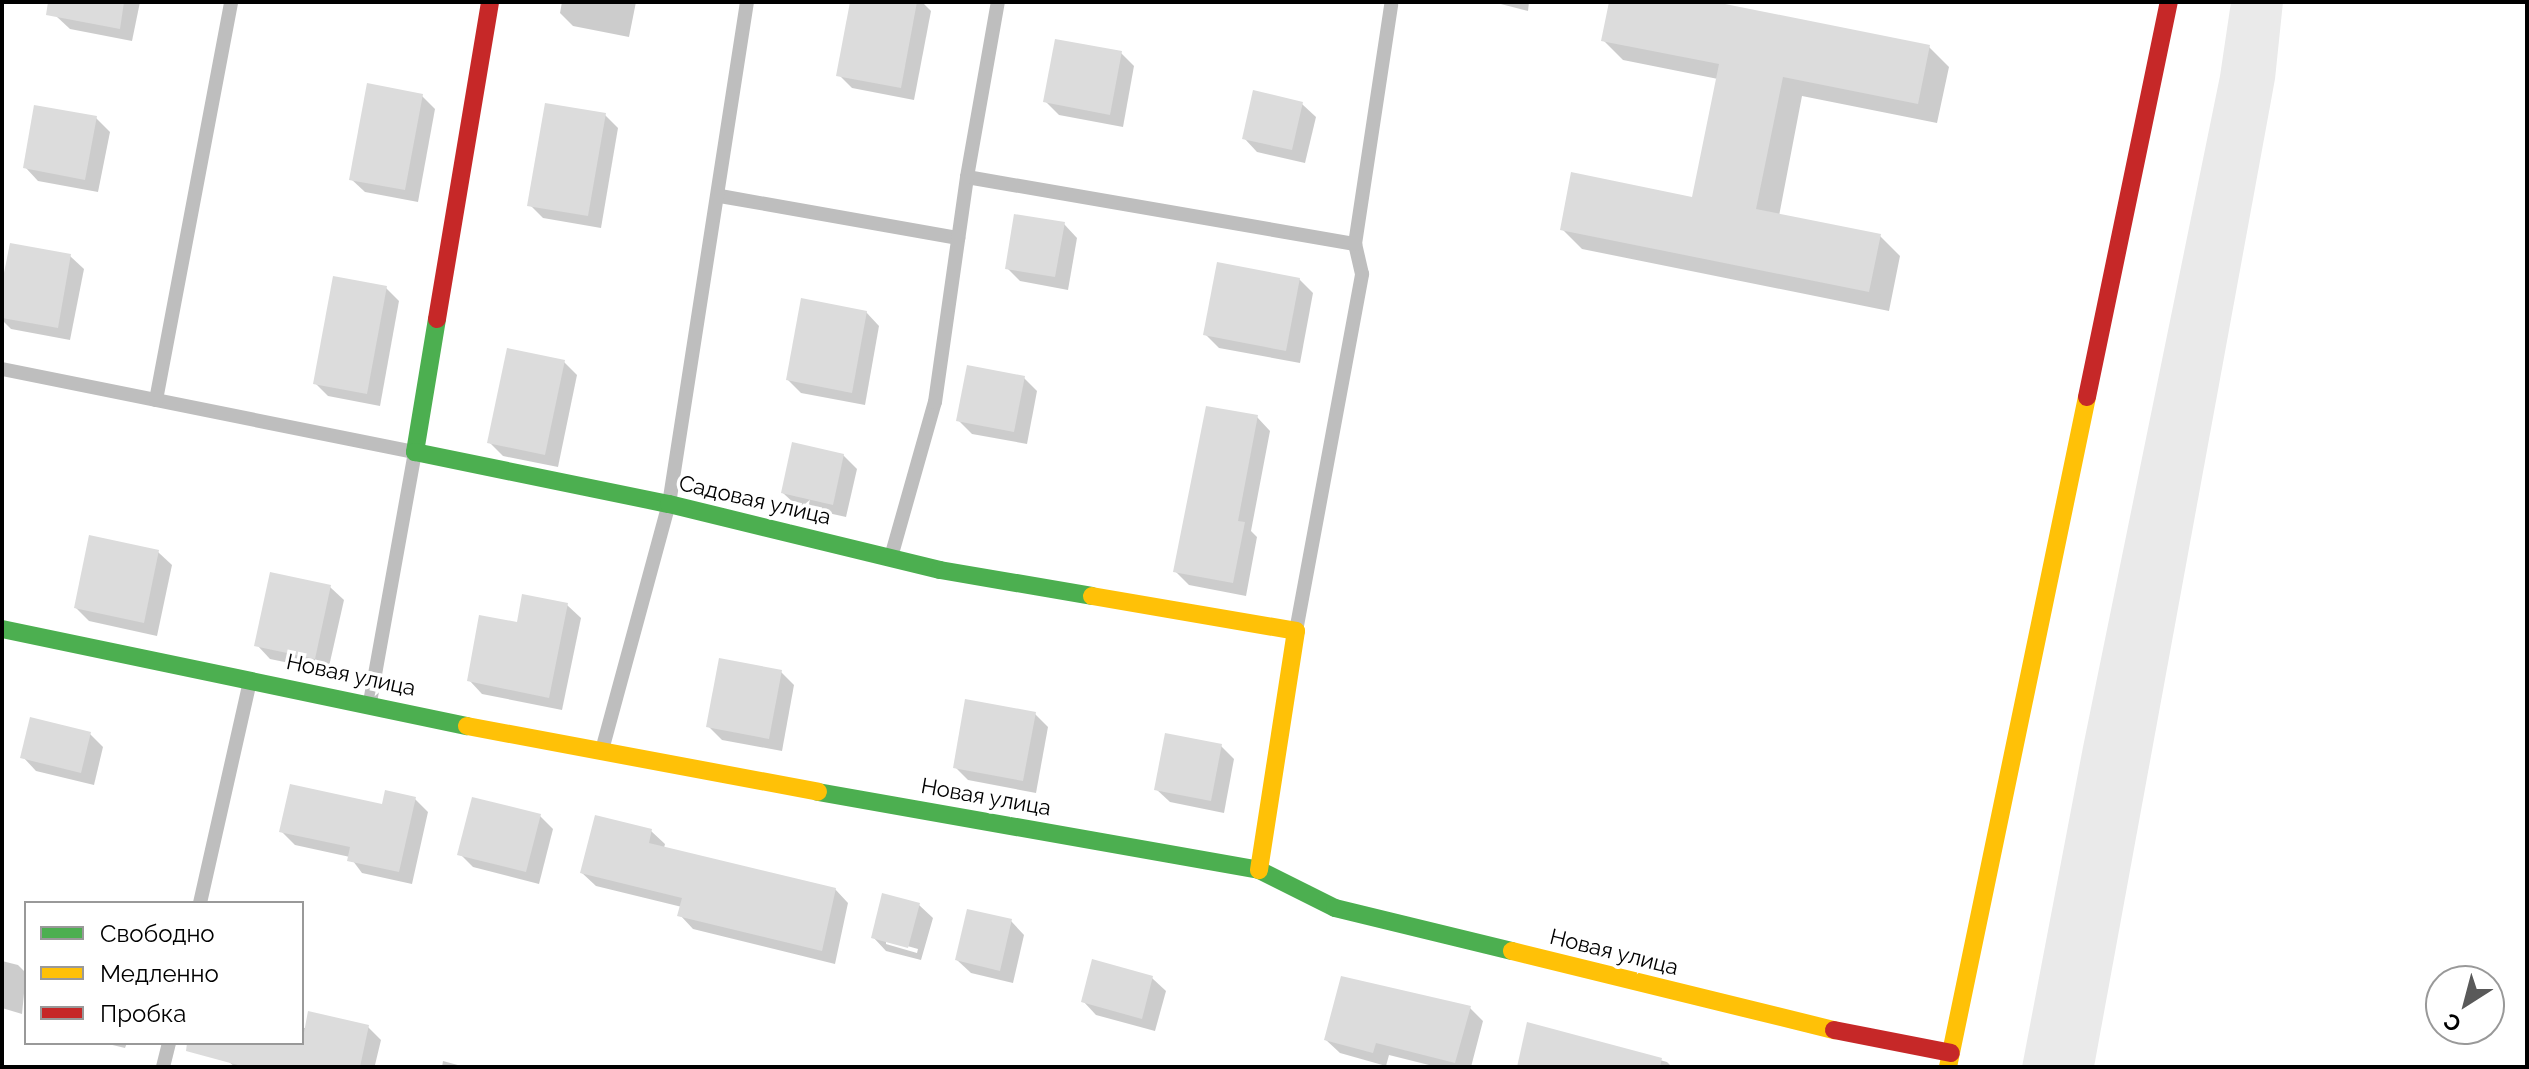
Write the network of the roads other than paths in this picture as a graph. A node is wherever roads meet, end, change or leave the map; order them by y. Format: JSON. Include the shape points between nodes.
{"nodes":[{"id":1,"x":231,"y":2,"type":"edge"},
{"id":2,"x":490,"y":2,"type":"edge"},
{"id":3,"x":747,"y":2,"type":"edge"},
{"id":4,"x":998,"y":2,"type":"edge"},
{"id":5,"x":2169,"y":2,"type":"edge"},
{"id":6,"x":1391,"y":5,"type":"dead end"},
{"id":7,"x":967,"y":177,"type":"junction"},
{"id":8,"x":720,"y":196,"type":"junction"},
{"id":9,"x":958,"y":238,"type":"junction"},
{"id":10,"x":1355,"y":244,"type":"junction"},
{"id":11,"x":2,"y":369,"type":"edge"},
{"id":12,"x":156,"y":400,"type":"junction"},
{"id":13,"x":415,"y":452,"type":"junction"},
{"id":14,"x":669,"y":504,"type":"junction"},
{"id":15,"x":891,"y":557,"type":"junction"},
{"id":16,"x":2,"y":629,"type":"edge"},
{"id":17,"x":1296,"y":631,"type":"junction"},
{"id":18,"x":251,"y":679,"type":"junction"},
{"id":19,"x":370,"y":703,"type":"junction"},
{"id":20,"x":601,"y":754,"type":"junction"},
{"id":21,"x":1259,"y":870,"type":"junction"},
{"id":22,"x":200,"y":901,"type":"edge"},
{"id":23,"x":168,"y":1045,"type":"edge"},
{"id":24,"x":1949,"y":1060,"type":"edge"},
{"id":25,"x":163,"y":1067,"type":"edge"}],
"edges":[{"from":1,"to":12,"type":"lane"},
{"from":2,"to":13,"type":"street"},
{"from":3,"to":8,"type":"lane"},
{"from":4,"to":7,"type":"lane"},
{"from":5,"to":24,"type":"street"},
{"from":6,"to":10,"type":"lane"},
{"from":7,"to":9,"type":"lane"},
{"from":7,"to":10,"type":"lane"},
{"from":8,"to":9,"type":"lane"},
{"from":8,"to":14,"type":"lane"},
{"from":9,"to":15,"type":"lane","via":[[935,402]]},
{"from":10,"to":17,"type":"lane","via":[[1362,274]]},
{"from":11,"to":12,"type":"lane"},
{"from":12,"to":13,"type":"lane"},
{"from":13,"to":14,"type":"street","name":"Садовая улица"},
{"from":13,"to":19,"type":"lane"},
{"from":14,"to":15,"type":"street","name":"Садовая улица"},
{"from":14,"to":20,"type":"lane"},
{"from":15,"to":17,"type":"street","name":"Садовая улица"},
{"from":16,"to":18,"type":"street","name":"Новая улица"},
{"from":17,"to":21,"type":"street"},
{"from":18,"to":19,"type":"street","name":"Новая улица"},
{"from":18,"to":22,"type":"lane"},
{"from":19,"to":20,"type":"street","name":"Новая улица"},
{"from":20,"to":21,"type":"street","name":"Новая улица"},
{"from":21,"to":24,"type":"street","name":"Новая улица","via":[[1335,908]]},
{"from":23,"to":25,"type":"lane"}]}
